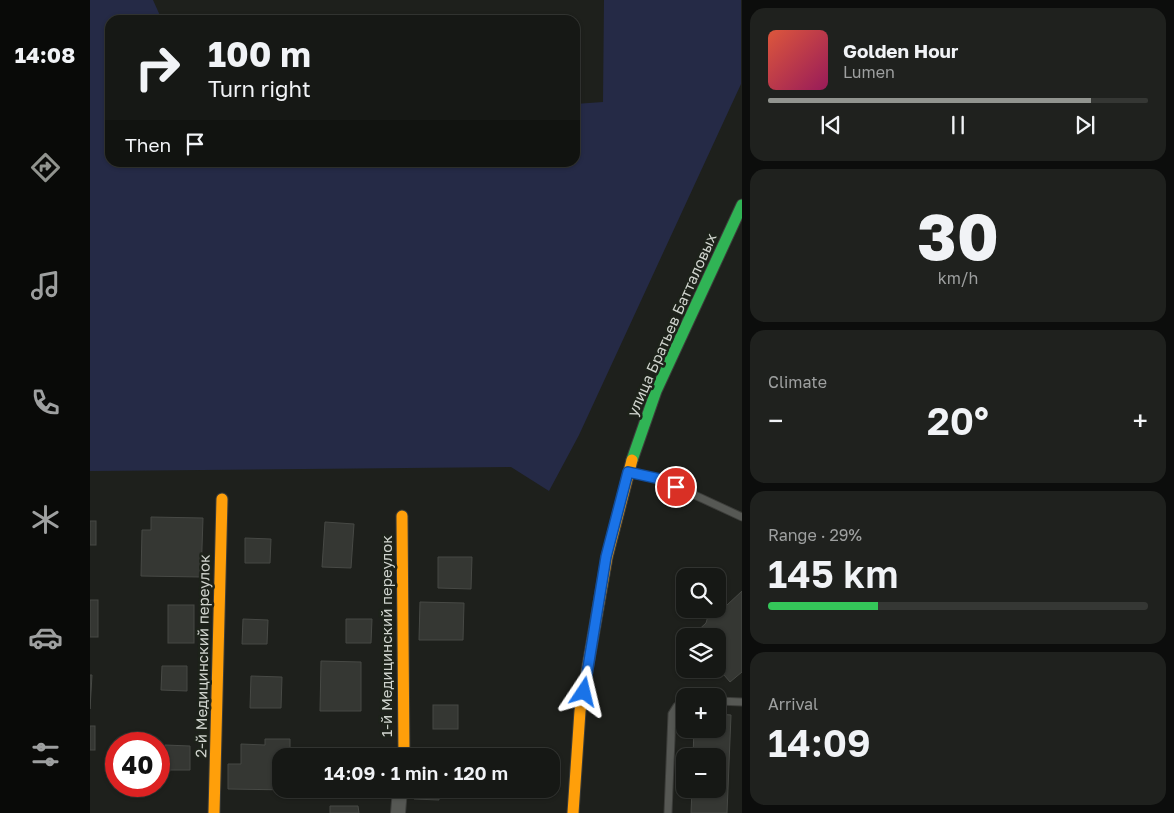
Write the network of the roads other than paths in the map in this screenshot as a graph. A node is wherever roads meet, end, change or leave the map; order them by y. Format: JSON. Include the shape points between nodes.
{"nodes":[{"id":1,"x":742,"y":205,"type":"edge"},
{"id":2,"x":628,"y":472,"type":"junction"},
{"id":3,"x":222,"y":499,"type":"dead end"},
{"id":4,"x":402,"y":516,"type":"dead end"},
{"id":5,"x":742,"y":517,"type":"edge"},
{"id":6,"x":726,"y":701,"type":"edge"},
{"id":7,"x":742,"y":702,"type":"edge"},
{"id":8,"x":676,"y":708,"type":"edge"},
{"id":9,"x":404,"y":748,"type":"edge"},
{"id":10,"x":399,"y":798,"type":"edge"},
{"id":11,"x":214,"y":813,"type":"edge"},
{"id":12,"x":398,"y":813,"type":"edge"},
{"id":13,"x":573,"y":813,"type":"edge"},
{"id":14,"x":668,"y":813,"type":"edge"}],
"edges":[{"from":1,"to":2,"type":"street","name":"улица Братьев Батталовых","via":[[656,391]]},
{"from":2,"to":5,"type":"lane","via":[[660,479]]},
{"from":2,"to":13,"type":"street","name":"улица Братьев Батталовых","via":[[606,557],[580,711]]},
{"from":3,"to":11,"type":"street","name":"2-й Медицинский переулок"},
{"from":4,"to":9,"type":"street","name":"1-й Медицинский переулок"},
{"from":6,"to":7,"type":"lane"},
{"from":8,"to":14,"type":"lane","via":[[672,714]]},
{"from":10,"to":12,"type":"street"}]}
